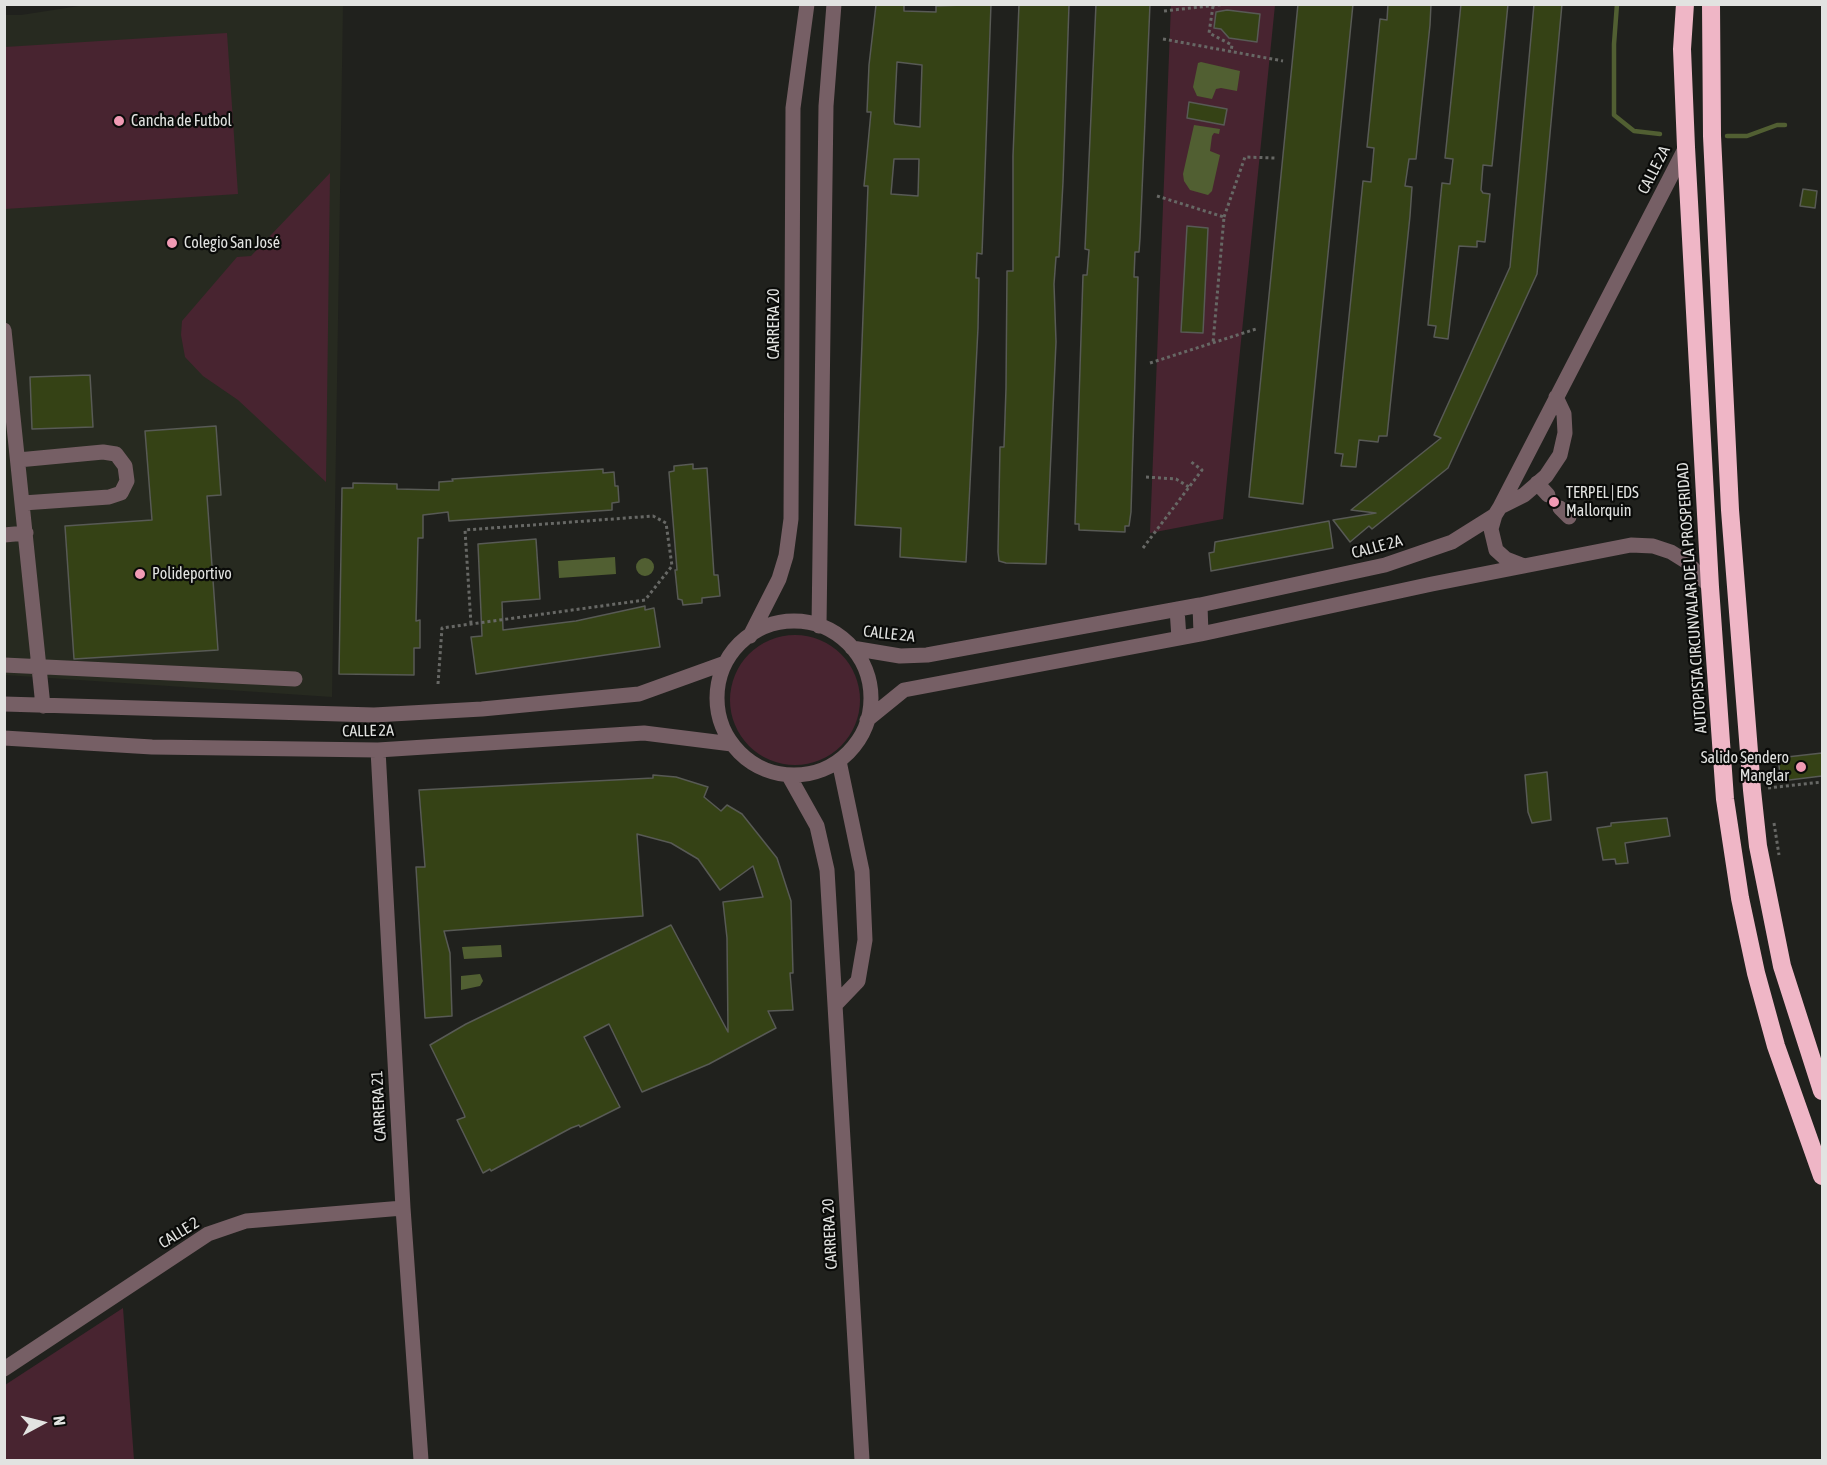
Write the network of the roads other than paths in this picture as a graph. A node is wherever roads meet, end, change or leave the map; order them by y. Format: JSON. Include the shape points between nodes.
{"nodes":[{"id":1,"x":807,"y":4,"type":"edge"},
{"id":2,"x":834,"y":4,"type":"edge"},
{"id":3,"x":1685,"y":4,"type":"edge"},
{"id":4,"x":1711,"y":4,"type":"edge"},
{"id":5,"x":1686,"y":147,"type":"junction"},
{"id":6,"x":4,"y":330,"type":"edge"},
{"id":7,"x":1556,"y":397,"type":"junction"},
{"id":8,"x":18,"y":460,"type":"junction"},
{"id":9,"x":1537,"y":483,"type":"junction"},
{"id":10,"x":1548,"y":495,"type":"dead end"},
{"id":11,"x":23,"y":503,"type":"junction"},
{"id":12,"x":1498,"y":511,"type":"junction"},
{"id":13,"x":26,"y":533,"type":"junction"},
{"id":14,"x":4,"y":535,"type":"edge"},
{"id":15,"x":1524,"y":566,"type":"junction"},
{"id":16,"x":1710,"y":587,"type":"junction"},
{"id":17,"x":1200,"y":605,"type":"junction"},
{"id":18,"x":1177,"y":609,"type":"junction"},
{"id":19,"x":819,"y":626,"type":"junction"},
{"id":20,"x":1201,"y":634,"type":"junction"},
{"id":21,"x":750,"y":636,"type":"junction"},
{"id":22,"x":1179,"y":638,"type":"junction"},
{"id":23,"x":852,"y":648,"type":"junction"},
{"id":24,"x":725,"y":663,"type":"junction"},
{"id":25,"x":4,"y":665,"type":"edge"},
{"id":26,"x":38,"y":667,"type":"junction"},
{"id":27,"x":295,"y":679,"type":"dead end"},
{"id":28,"x":4,"y":704,"type":"edge"},
{"id":29,"x":43,"y":706,"type":"junction"},
{"id":30,"x":867,"y":720,"type":"junction"},
{"id":31,"x":4,"y":738,"type":"edge"},
{"id":32,"x":732,"y":744,"type":"junction"},
{"id":33,"x":378,"y":750,"type":"junction"},
{"id":34,"x":839,"y":760,"type":"junction"},
{"id":35,"x":789,"y":776,"type":"junction"},
{"id":36,"x":835,"y":1005,"type":"junction"},
{"id":37,"x":1822,"y":1091,"type":"edge"},
{"id":38,"x":1822,"y":1176,"type":"edge"},
{"id":39,"x":402,"y":1208,"type":"junction"},
{"id":40,"x":4,"y":1369,"type":"edge"},
{"id":41,"x":421,"y":1461,"type":"edge"},
{"id":42,"x":862,"y":1461,"type":"edge"}],
"edges":[{"from":1,"to":21,"type":"street","name":"CARRERA 20","via":[[794,108],[792,519],[778,579]]},
{"from":2,"to":19,"type":"street","via":[[826,106]]},
{"from":3,"to":5,"type":"highway","name":"AUTOPISTA CIRCUNVALAR DE LA PROSPERIDAD","via":[[1682,49]]},
{"from":4,"to":37,"type":"highway","via":[[1712,136],[1730,499],[1752,790],[1758,846],[1782,966]]},
{"from":5,"to":7,"type":"street","name":"CALLE 2A"},
{"from":5,"to":16,"type":"highway","name":"AUTOPISTA CIRCUNVALAR DE LA PROSPERIDAD"},
{"from":6,"to":8,"type":"street"},
{"from":7,"to":9,"type":"street","via":[[1564,414],[1565,433],[1560,455]]},
{"from":7,"to":12,"type":"street","name":"CALLE 2A"},
{"from":8,"to":11,"type":"street"},
{"from":8,"to":11,"type":"street","via":[[116,454],[125,466],[127,481],[121,493],[109,497]]},
{"from":9,"to":10,"type":"street"},
{"from":9,"to":12,"type":"street"},
{"from":11,"to":13,"type":"street"},
{"from":12,"to":15,"type":"street","via":[[1491,529],[1496,550]]},
{"from":12,"to":17,"type":"street","name":"CALLE 2A","via":[[1452,542],[1385,565]]},
{"from":13,"to":14,"type":"street"},
{"from":13,"to":26,"type":"street"},
{"from":15,"to":16,"type":"street","via":[[1631,545],[1653,546],[1687,562]]},
{"from":15,"to":20,"type":"street"},
{"from":16,"to":38,"type":"highway","name":"AUTOPISTA CIRCUNVALAR DE LA PROSPERIDAD","via":[[1725,799],[1740,898],[1776,1046]]},
{"from":17,"to":18,"type":"street","name":"CALLE 2A"},
{"from":17,"to":20,"type":"street"},
{"from":18,"to":22,"type":"street"},
{"from":18,"to":23,"type":"street","name":"CALLE 2A","via":[[927,655],[900,656]]},
{"from":19,"to":21,"type":"street","via":[[785,621],[761,628]]},
{"from":19,"to":23,"type":"street"},
{"from":20,"to":22,"type":"street"},
{"from":21,"to":24,"type":"street","via":[[740,642]]},
{"from":22,"to":30,"type":"street","via":[[904,690]]},
{"from":23,"to":30,"type":"street","via":[[865,670],[871,695]]},
{"from":24,"to":29,"type":"street","name":"CALLE 2A","via":[[639,694],[482,709],[374,715]]},
{"from":24,"to":32,"type":"street","via":[[718,683],[717,704]]},
{"from":25,"to":26,"type":"street"},
{"from":26,"to":27,"type":"street"},
{"from":26,"to":29,"type":"street"},
{"from":28,"to":29,"type":"street","name":"CALLE 2A"},
{"from":30,"to":34,"type":"street","via":[[857,743]]},
{"from":31,"to":33,"type":"street","name":"CALLE 2A","via":[[152,747]]},
{"from":32,"to":33,"type":"street","name":"CALLE 2A","via":[[644,733]]},
{"from":32,"to":35,"type":"street","via":[[767,771]]},
{"from":33,"to":39,"type":"street","name":"CARRERA 21"},
{"from":34,"to":35,"type":"street","via":[[815,772]]},
{"from":34,"to":36,"type":"street","via":[[862,871],[865,940],[858,981]]},
{"from":35,"to":36,"type":"street","name":"CARRERA 20","via":[[809,809],[822,842]]},
{"from":36,"to":42,"type":"street","name":"CARRERA 20"},
{"from":39,"to":40,"type":"street","name":"CALLE 2","via":[[246,1221],[208,1234]]},
{"from":39,"to":41,"type":"street","name":"CARRERA 21"}]}
